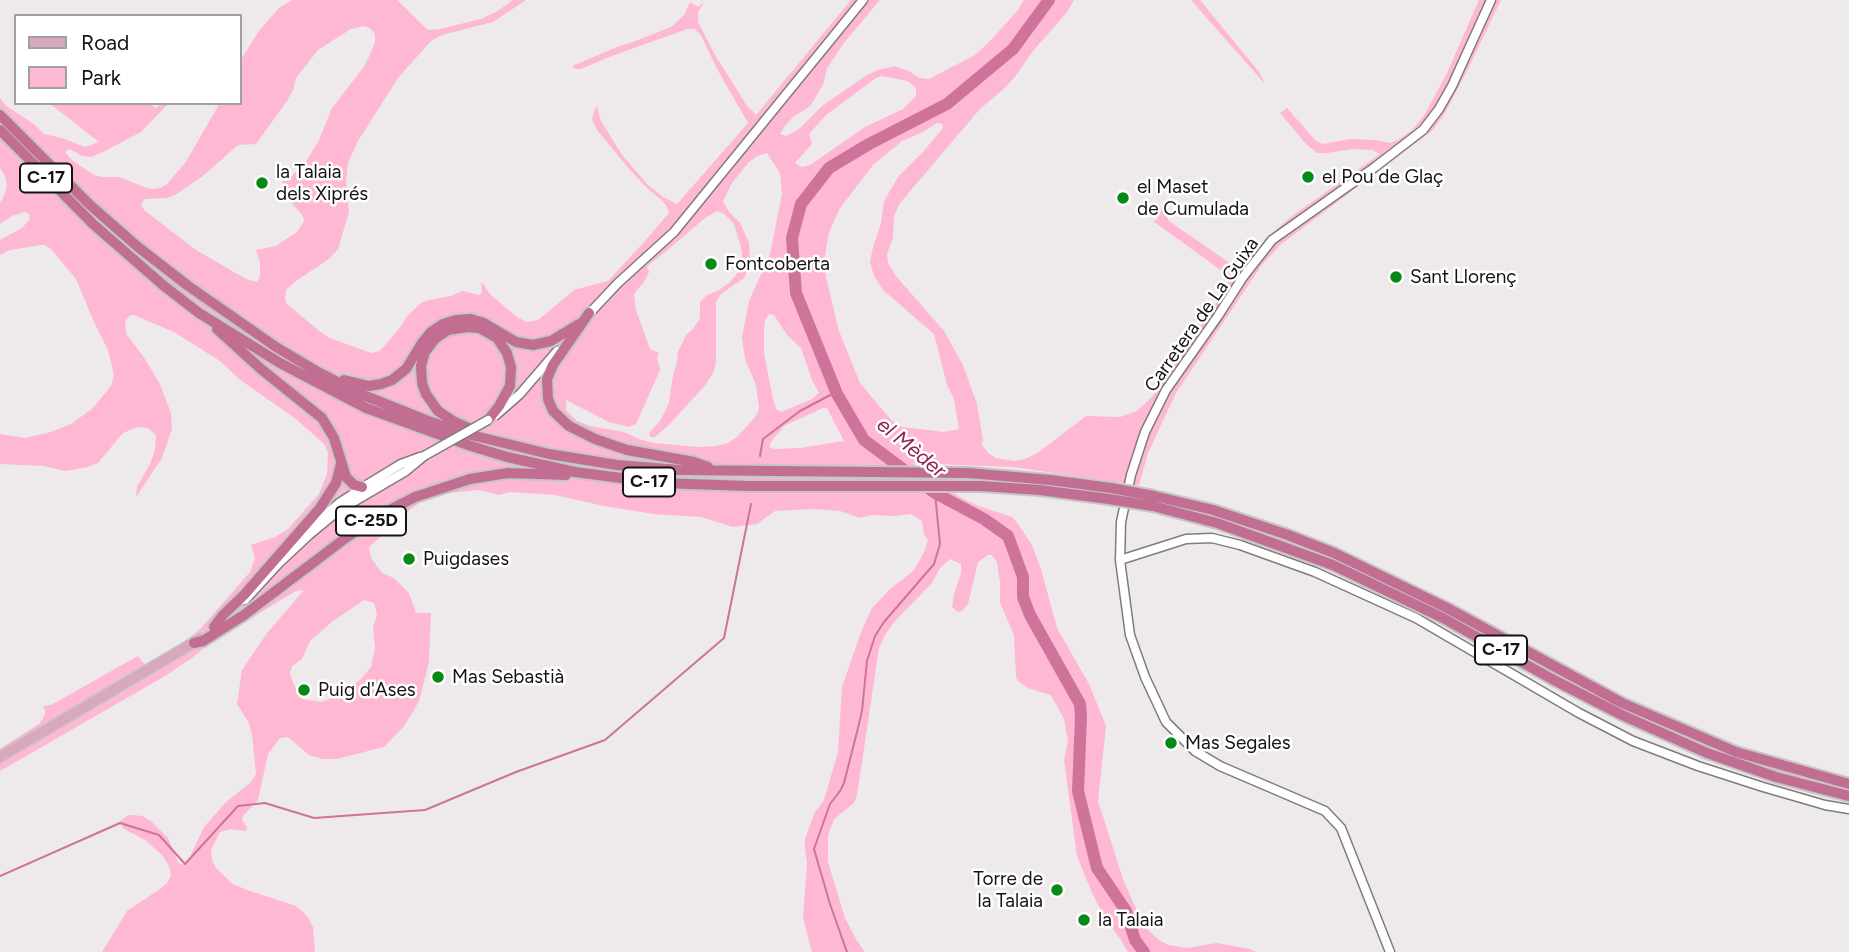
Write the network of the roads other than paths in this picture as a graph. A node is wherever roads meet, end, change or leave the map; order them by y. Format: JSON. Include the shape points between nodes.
{"nodes":[{"id":1,"x":863,"y":0,"type":"edge"},
{"id":2,"x":1491,"y":0,"type":"edge"},
{"id":3,"x":0,"y":115,"type":"edge"},
{"id":4,"x":0,"y":130,"type":"edge"},
{"id":5,"x":200,"y":313,"type":"junction"},
{"id":6,"x":589,"y":313,"type":"junction"},
{"id":7,"x":579,"y":324,"type":"junction"},
{"id":8,"x":318,"y":372,"type":"junction"},
{"id":9,"x":488,"y":420,"type":"junction"},
{"id":10,"x":481,"y":437,"type":"junction"},
{"id":11,"x":422,"y":458,"type":"junction"},
{"id":12,"x":341,"y":461,"type":"junction"},
{"id":13,"x":721,"y":471,"type":"junction"},
{"id":14,"x":575,"y":472,"type":"junction"},
{"id":15,"x":362,"y":487,"type":"junction"},
{"id":16,"x":1110,"y":494,"type":"junction"},
{"id":17,"x":1153,"y":501,"type":"junction"},
{"id":18,"x":1120,"y":560,"type":"junction"},
{"id":19,"x":279,"y":563,"type":"junction"},
{"id":20,"x":214,"y":627,"type":"junction"},
{"id":21,"x":194,"y":643,"type":"junction"},
{"id":22,"x":0,"y":757,"type":"edge"},
{"id":23,"x":1849,"y":784,"type":"edge"},
{"id":24,"x":1849,"y":796,"type":"edge"},
{"id":25,"x":1849,"y":809,"type":"edge"},
{"id":26,"x":1390,"y":952,"type":"edge"}],
"edges":[{"from":1,"to":6,"type":"street","via":[[674,232]]},
{"from":2,"to":18,"type":"street","name":"Carretera de La Guixa","via":[[1452,86],[1423,130],[1272,240],[1166,390],[1131,475],[1121,522]]},
{"from":3,"to":8,"type":"highway","number":"C-17","via":[[138,247]]},
{"from":4,"to":5,"type":"highway","number":"C-17","via":[[93,224]]},
{"from":5,"to":12,"type":"highway","via":[[322,418]]},
{"from":5,"to":14,"type":"highway","number":"C-17","via":[[280,363],[366,408],[471,446]]},
{"from":6,"to":7,"type":"street"},
{"from":6,"to":13,"type":"highway","via":[[547,379],[546,393],[553,411],[569,426],[595,439]]},
{"from":7,"to":8,"type":"highway","via":[[551,341],[533,345],[516,342],[484,323],[456,320],[431,332],[406,369],[386,383],[364,385]]},
{"from":7,"to":9,"type":"street","via":[[520,394]]},
{"from":8,"to":10,"type":"highway","number":"C-17","via":[[408,414]]},
{"from":9,"to":10,"type":"highway","via":[[510,386],[512,367],[507,353],[497,338],[479,328],[448,330],[423,356],[423,389],[438,411]]},
{"from":9,"to":11,"type":"street","bridge":true},
{"from":10,"to":13,"type":"highway","number":"C-17","via":[[591,461]]},
{"from":11,"to":15,"type":"street"},
{"from":11,"to":19,"type":"street","via":[[338,511]]},
{"from":12,"to":15,"type":"highway","via":[[349,480]]},
{"from":12,"to":20,"type":"highway","via":[[336,483],[320,508]]},
{"from":13,"to":16,"type":"highway","number":"C-17","via":[[969,473],[1050,480]]},
{"from":14,"to":16,"type":"highway","number":"C-17","via":[[660,483],[981,486]]},
{"from":14,"to":21,"type":"highway","number":"C-25D","via":[[570,476],[485,476],[415,497],[378,516],[244,615]]},
{"from":15,"to":19,"type":"street","via":[[313,524]]},
{"from":16,"to":17,"type":"highway","number":"C-17","bridge":true},
{"from":17,"to":23,"type":"highway","number":"C-17","via":[[1213,510],[1288,535],[1447,608],[1622,703],[1737,752]]},
{"from":17,"to":24,"type":"highway","number":"C-17","via":[[1333,565],[1443,618],[1632,720],[1719,757]]},
{"from":18,"to":25,"type":"street","via":[[1185,539],[1212,538],[1240,545],[1315,572],[1416,618],[1633,741],[1763,787]]},
{"from":18,"to":26,"type":"street","name":"Carretera de La Guixa","via":[[1130,635],[1166,722],[1195,751],[1220,766],[1325,811],[1340,828]]},
{"from":19,"to":20,"type":"street"},
{"from":20,"to":21,"type":"main road","number":"C-25D"},
{"from":21,"to":22,"type":"main road","number":"C-25D"}]}
